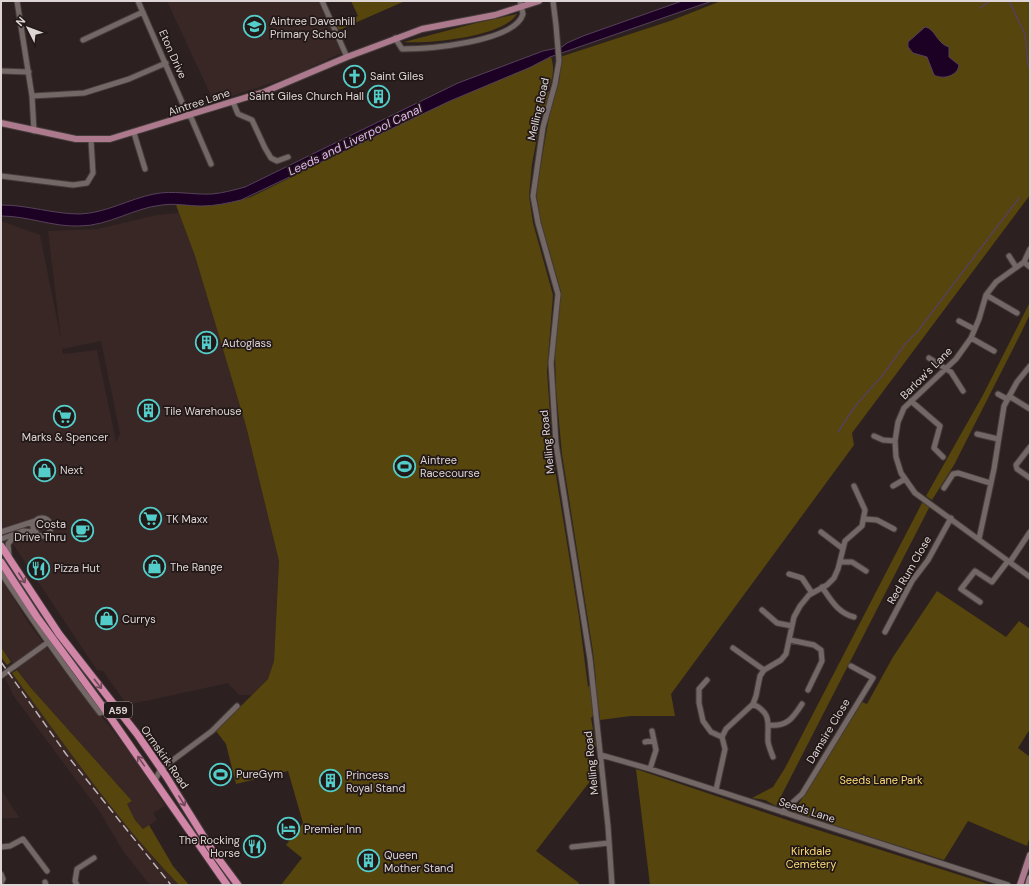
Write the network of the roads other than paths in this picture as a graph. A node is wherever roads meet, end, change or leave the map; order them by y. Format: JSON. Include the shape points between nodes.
{"nodes":[{"id":1,"x":17,"y":1,"type":"edge"},
{"id":2,"x":138,"y":1,"type":"edge"},
{"id":3,"x":322,"y":1,"type":"edge"},
{"id":4,"x":540,"y":1,"type":"edge"},
{"id":5,"x":553,"y":1,"type":"edge"},
{"id":6,"x":520,"y":4,"type":"edge"},
{"id":7,"x":143,"y":12,"type":"junction"},
{"id":8,"x":395,"y":38,"type":"junction"},
{"id":9,"x":83,"y":40,"type":"dead end"},
{"id":10,"x":347,"y":57,"type":"junction"},
{"id":11,"x":166,"y":63,"type":"junction"},
{"id":12,"x":1,"y":71,"type":"edge"},
{"id":13,"x":29,"y":72,"type":"junction"},
{"id":14,"x":32,"y":96,"type":"junction"},
{"id":15,"x":233,"y":102,"type":"junction"},
{"id":16,"x":189,"y":116,"type":"junction"},
{"id":17,"x":1,"y":123,"type":"edge"},
{"id":18,"x":34,"y":131,"type":"junction"},
{"id":19,"x":134,"y":133,"type":"junction"},
{"id":20,"x":91,"y":140,"type":"junction"},
{"id":21,"x":288,"y":157,"type":"dead end"},
{"id":22,"x":211,"y":164,"type":"dead end"},
{"id":23,"x":146,"y":169,"type":"dead end"},
{"id":24,"x":1,"y":176,"type":"edge"},
{"id":25,"x":1030,"y":249,"type":"edge"},
{"id":26,"x":1009,"y":256,"type":"dead end"},
{"id":27,"x":1024,"y":262,"type":"junction"},
{"id":28,"x":1016,"y":267,"type":"junction"},
{"id":29,"x":1030,"y":267,"type":"edge"},
{"id":30,"x":986,"y":295,"type":"junction"},
{"id":31,"x":1017,"y":313,"type":"dead end"},
{"id":32,"x":959,"y":321,"type":"dead end"},
{"id":33,"x":974,"y":329,"type":"junction"},
{"id":34,"x":971,"y":338,"type":"junction"},
{"id":35,"x":994,"y":351,"type":"dead end"},
{"id":36,"x":930,"y":358,"type":"dead end"},
{"id":37,"x":1030,"y":366,"type":"edge"},
{"id":38,"x":946,"y":369,"type":"junction"},
{"id":39,"x":963,"y":391,"type":"dead end"},
{"id":40,"x":998,"y":394,"type":"dead end"},
{"id":41,"x":1008,"y":398,"type":"junction"},
{"id":42,"x":911,"y":401,"type":"junction"},
{"id":43,"x":1030,"y":409,"type":"edge"},
{"id":44,"x":977,"y":434,"type":"dead end"},
{"id":45,"x":874,"y":436,"type":"dead end"},
{"id":46,"x":998,"y":439,"type":"junction"},
{"id":47,"x":895,"y":440,"type":"junction"},
{"id":48,"x":1030,"y":446,"type":"edge"},
{"id":49,"x":943,"y":457,"type":"dead end"},
{"id":50,"x":905,"y":478,"type":"junction"},
{"id":51,"x":1030,"y":478,"type":"edge"},
{"id":52,"x":990,"y":483,"type":"junction"},
{"id":53,"x":854,"y":486,"type":"dead end"},
{"id":54,"x":893,"y":486,"type":"dead end"},
{"id":55,"x":944,"y":488,"type":"dead end"},
{"id":56,"x":951,"y":518,"type":"junction"},
{"id":57,"x":865,"y":519,"type":"junction"},
{"id":58,"x":35,"y":522,"type":"junction"},
{"id":59,"x":894,"y":529,"type":"dead end"},
{"id":60,"x":23,"y":531,"type":"junction"},
{"id":61,"x":1,"y":532,"type":"edge"},
{"id":62,"x":36,"y":532,"type":"junction"},
{"id":63,"x":821,"y":532,"type":"dead end"},
{"id":64,"x":1030,"y":532,"type":"edge"},
{"id":65,"x":1,"y":539,"type":"edge"},
{"id":66,"x":979,"y":539,"type":"junction"},
{"id":67,"x":1,"y":546,"type":"edge"},
{"id":68,"x":842,"y":548,"type":"junction"},
{"id":69,"x":9,"y":558,"type":"junction"},
{"id":70,"x":1,"y":562,"type":"edge"},
{"id":71,"x":840,"y":562,"type":"junction"},
{"id":72,"x":1009,"y":562,"type":"junction"},
{"id":73,"x":866,"y":571,"type":"dead end"},
{"id":74,"x":1,"y":573,"type":"edge"},
{"id":75,"x":789,"y":574,"type":"dead end"},
{"id":76,"x":1030,"y":577,"type":"edge"},
{"id":77,"x":822,"y":587,"type":"junction"},
{"id":78,"x":812,"y":593,"type":"junction"},
{"id":79,"x":980,"y":602,"type":"dead end"},
{"id":80,"x":762,"y":610,"type":"dead end"},
{"id":81,"x":854,"y":617,"type":"dead end"},
{"id":82,"x":792,"y":626,"type":"junction"},
{"id":83,"x":885,"y":632,"type":"dead end"},
{"id":84,"x":790,"y":640,"type":"junction"},
{"id":85,"x":47,"y":643,"type":"junction"},
{"id":86,"x":733,"y":648,"type":"dead end"},
{"id":87,"x":851,"y":666,"type":"dead end"},
{"id":88,"x":764,"y":670,"type":"junction"},
{"id":89,"x":1,"y":676,"type":"edge"},
{"id":90,"x":707,"y":680,"type":"dead end"},
{"id":91,"x":808,"y":690,"type":"dead end"},
{"id":92,"x":753,"y":704,"type":"junction"},
{"id":93,"x":802,"y":704,"type":"dead end"},
{"id":94,"x":237,"y":706,"type":"dead end"},
{"id":95,"x":106,"y":711,"type":"junction"},
{"id":96,"x":769,"y":725,"type":"junction"},
{"id":97,"x":652,"y":731,"type":"dead end"},
{"id":98,"x":722,"y":736,"type":"junction"},
{"id":99,"x":654,"y":740,"type":"junction"},
{"id":100,"x":645,"y":742,"type":"dead end"},
{"id":101,"x":601,"y":755,"type":"junction"},
{"id":102,"x":773,"y":757,"type":"dead end"},
{"id":103,"x":162,"y":769,"type":"junction"},
{"id":104,"x":650,"y":769,"type":"junction"},
{"id":105,"x":155,"y":780,"type":"junction"},
{"id":106,"x":716,"y":790,"type":"junction"},
{"id":107,"x":782,"y":812,"type":"junction"},
{"id":108,"x":609,"y":843,"type":"junction"},
{"id":109,"x":1,"y":847,"type":"edge"},
{"id":110,"x":572,"y":847,"type":"dead end"},
{"id":111,"x":1030,"y":855,"type":"edge"},
{"id":112,"x":94,"y":858,"type":"dead end"},
{"id":113,"x":47,"y":872,"type":"dead end"},
{"id":114,"x":1,"y":874,"type":"edge"},
{"id":115,"x":1030,"y":878,"type":"edge"},
{"id":116,"x":1,"y":883,"type":"edge"},
{"id":117,"x":77,"y":885,"type":"edge"},
{"id":118,"x":227,"y":885,"type":"edge"},
{"id":119,"x":238,"y":885,"type":"edge"},
{"id":120,"x":612,"y":885,"type":"edge"},
{"id":121,"x":1008,"y":885,"type":"edge"},
{"id":122,"x":1020,"y":885,"type":"edge"},
{"id":123,"x":1028,"y":885,"type":"edge"}],
"edges":[{"from":1,"to":13,"type":"street"},
{"from":2,"to":7,"type":"street","name":"Eton Drive"},
{"from":3,"to":10,"type":"street"},
{"from":4,"to":6,"type":"main road","name":"Aintree Lane"},
{"from":5,"to":101,"type":"street","name":"Melling Road","via":[[558,58],[555,84],[543,127],[533,196],[558,294],[551,363],[556,444],[587,641]]},
{"from":6,"to":8,"type":"main road","name":"Aintree Lane","via":[[495,15],[422,29]]},
{"from":6,"to":8,"type":"street","via":[[523,14],[518,24],[504,31],[452,46],[402,49]]},
{"from":7,"to":9,"type":"street"},
{"from":7,"to":11,"type":"street","name":"Eton Drive"},
{"from":8,"to":10,"type":"main road","name":"Aintree Lane"},
{"from":10,"to":15,"type":"main road","name":"Aintree Lane","via":[[287,83]]},
{"from":11,"to":14,"type":"street","via":[[129,79],[84,93]]},
{"from":11,"to":16,"type":"street","name":"Eton Drive"},
{"from":12,"to":13,"type":"street"},
{"from":13,"to":14,"type":"street"},
{"from":14,"to":18,"type":"street"},
{"from":15,"to":16,"type":"main road","name":"Aintree Lane","via":[[204,109]]},
{"from":15,"to":21,"type":"street","via":[[238,114],[252,120],[271,158],[277,161]]},
{"from":16,"to":19,"type":"main road","name":"Aintree Lane"},
{"from":16,"to":22,"type":"street","name":"Eton Drive"},
{"from":17,"to":18,"type":"main road","name":"Aintree Lane"},
{"from":18,"to":20,"type":"main road","name":"Aintree Lane"},
{"from":19,"to":20,"type":"main road","name":"Aintree Lane","via":[[110,139]]},
{"from":19,"to":23,"type":"street"},
{"from":20,"to":24,"type":"street","via":[[93,173],[87,183],[73,185]]},
{"from":25,"to":27,"type":"street"},
{"from":26,"to":28,"type":"street"},
{"from":27,"to":28,"type":"street","name":"Barlow's Lane"},
{"from":27,"to":29,"type":"street"},
{"from":28,"to":30,"type":"street","name":"Barlow's Lane","via":[[996,282]]},
{"from":30,"to":31,"type":"street"},
{"from":30,"to":33,"type":"street","name":"Barlow's Lane"},
{"from":32,"to":33,"type":"street"},
{"from":33,"to":34,"type":"street","name":"Barlow's Lane"},
{"from":34,"to":35,"type":"street"},
{"from":34,"to":38,"type":"street","name":"Barlow's Lane"},
{"from":36,"to":38,"type":"street"},
{"from":37,"to":41,"type":"street"},
{"from":38,"to":39,"type":"street","via":[[951,372]]},
{"from":38,"to":42,"type":"street","name":"Barlow's Lane"},
{"from":40,"to":41,"type":"street"},
{"from":41,"to":43,"type":"street"},
{"from":41,"to":46,"type":"street"},
{"from":42,"to":47,"type":"street","name":"Barlow's Lane","via":[[904,408],[898,422]]},
{"from":42,"to":49,"type":"street","via":[[940,426],[934,448]]},
{"from":44,"to":46,"type":"street"},
{"from":45,"to":47,"type":"street","via":[[883,440]]},
{"from":46,"to":52,"type":"street"},
{"from":47,"to":50,"type":"street","name":"Barlow's Lane","via":[[896,457]]},
{"from":48,"to":51,"type":"street","via":[[1016,465],[1017,469]]},
{"from":50,"to":54,"type":"street"},
{"from":50,"to":56,"type":"street","name":"Barlow's Lane","via":[[915,493]]},
{"from":52,"to":55,"type":"street","via":[[958,473],[954,474]]},
{"from":52,"to":66,"type":"street"},
{"from":53,"to":57,"type":"street","via":[[865,510]]},
{"from":56,"to":66,"type":"street","name":"Barlow's Lane"},
{"from":56,"to":83,"type":"street","name":"Red Rum Close","via":[[928,560],[912,581]]},
{"from":57,"to":59,"type":"street","via":[[877,520]]},
{"from":57,"to":68,"type":"street","via":[[859,530],[845,541]]},
{"from":58,"to":61,"type":"street"},
{"from":58,"to":62,"type":"street","via":[[33,527]]},
{"from":58,"to":62,"type":"street","via":[[45,518],[51,527],[44,535]]},
{"from":60,"to":62,"type":"street"},
{"from":60,"to":65,"type":"street"},
{"from":60,"to":69,"type":"street","via":[[10,540]]},
{"from":63,"to":68,"type":"street"},
{"from":64,"to":72,"type":"street"},
{"from":66,"to":72,"type":"street","name":"Barlow's Lane"},
{"from":67,"to":69,"type":"highway","name":"Ormskirk Road","number":"A59"},
{"from":68,"to":71,"type":"street"},
{"from":69,"to":103,"type":"highway","name":"Ormskirk Road","number":"A59","one_way":true,"via":[[59,634]]},
{"from":70,"to":95,"type":"highway","name":"Ormskirk Road","number":"A59","via":[[37,617]]},
{"from":71,"to":73,"type":"street","via":[[852,562]]},
{"from":71,"to":77,"type":"street","via":[[834,578]]},
{"from":72,"to":76,"type":"street","name":"Barlow's Lane"},
{"from":72,"to":79,"type":"street","via":[[992,582],[975,571],[961,589]]},
{"from":74,"to":85,"type":"street"},
{"from":75,"to":78,"type":"street","via":[[802,578]]},
{"from":77,"to":78,"type":"street"},
{"from":77,"to":81,"type":"street","via":[[834,605],[846,615]]},
{"from":78,"to":82,"type":"street","via":[[800,606]]},
{"from":80,"to":82,"type":"street","via":[[777,623]]},
{"from":82,"to":84,"type":"street"},
{"from":84,"to":88,"type":"street","via":[[786,654]]},
{"from":84,"to":91,"type":"street","via":[[814,644],[821,650],[822,661]]},
{"from":85,"to":89,"type":"street"},
{"from":85,"to":95,"type":"street","via":[[100,713]]},
{"from":86,"to":88,"type":"street"},
{"from":87,"to":107,"type":"street","name":"Damsire Close","via":[[873,678],[802,794]]},
{"from":88,"to":92,"type":"street"},
{"from":90,"to":98,"type":"street","via":[[699,689],[703,721],[711,732]]},
{"from":92,"to":96,"type":"street","via":[[766,714]]},
{"from":92,"to":98,"type":"street","via":[[732,722]]},
{"from":93,"to":96,"type":"street","via":[[788,722],[780,726]]},
{"from":94,"to":103,"type":"street","via":[[212,731]]},
{"from":105,"to":95,"type":"highway","name":"Ormskirk Road","number":"A59","one_way":true},
{"from":96,"to":102,"type":"street","via":[[769,746]]},
{"from":97,"to":99,"type":"street"},
{"from":98,"to":106,"type":"street","via":[[725,749]]},
{"from":99,"to":100,"type":"street"},
{"from":99,"to":104,"type":"street","via":[[656,750]]},
{"from":101,"to":104,"type":"street","name":"Seeds Lane"},
{"from":101,"to":108,"type":"street","name":"Melling Road"},
{"from":103,"to":105,"type":"street"},
{"from":103,"to":119,"type":"highway","name":"Ormskirk Road","number":"A59","one_way":true},
{"from":104,"to":106,"type":"street","name":"Seeds Lane"},
{"from":105,"to":118,"type":"highway","name":"Ormskirk Road","number":"A59"},
{"from":106,"to":107,"type":"street","name":"Seeds Lane"},
{"from":107,"to":121,"type":"street","name":"Seeds Lane"},
{"from":108,"to":110,"type":"street"},
{"from":108,"to":120,"type":"street","name":"Melling Road"},
{"from":109,"to":113,"type":"street","via":[[10,846],[23,839]]},
{"from":111,"to":122,"type":"main road"},
{"from":112,"to":117,"type":"street","via":[[77,869]]},
{"from":114,"to":116,"type":"street"},
{"from":115,"to":123,"type":"main road"}]}
